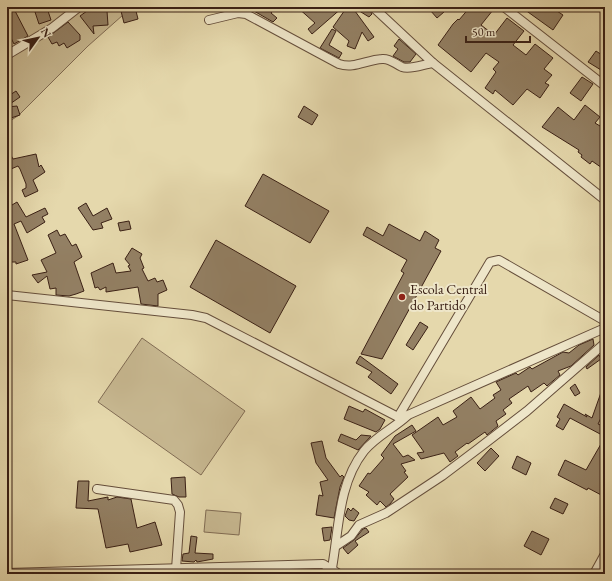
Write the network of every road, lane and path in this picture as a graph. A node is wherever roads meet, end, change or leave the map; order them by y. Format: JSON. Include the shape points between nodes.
{"nodes":[{"id":1,"x":79,"y":7,"type":"edge"},
{"id":2,"x":373,"y":7,"type":"edge"},
{"id":3,"x":504,"y":7,"type":"edge"},
{"id":4,"x":240,"y":10,"type":"edge"},
{"id":5,"x":210,"y":20,"type":"dead end"},
{"id":6,"x":7,"y":55,"type":"edge"},
{"id":7,"x":433,"y":63,"type":"junction"},
{"id":8,"x":605,"y":86,"type":"edge"},
{"id":9,"x":605,"y":200,"type":"edge"},
{"id":10,"x":7,"y":295,"type":"edge"},
{"id":11,"x":605,"y":321,"type":"edge"},
{"id":12,"x":605,"y":328,"type":"edge"},
{"id":13,"x":605,"y":343,"type":"edge"},
{"id":14,"x":408,"y":416,"type":"junction"},
{"id":15,"x":398,"y":417,"type":"junction"},
{"id":16,"x":97,"y":489,"type":"dead end"},
{"id":17,"x":336,"y":546,"type":"junction"},
{"id":18,"x":605,"y":554,"type":"edge"},
{"id":19,"x":332,"y":568,"type":"junction"},
{"id":20,"x":176,"y":569,"type":"junction"},
{"id":21,"x":7,"y":573,"type":"edge"},
{"id":22,"x":339,"y":574,"type":"edge"},
{"id":23,"x":594,"y":574,"type":"edge"}],
"edges":[{"from":1,"to":6,"type":"street","via":[[52,28]]},
{"from":2,"to":7,"type":"street"},
{"from":3,"to":8,"type":"street"},
{"from":4,"to":5,"type":"street"},
{"from":4,"to":7,"type":"street","via":[[346,66],[382,58],[402,67],[412,68]]},
{"from":7,"to":9,"type":"street"},
{"from":10,"to":15,"type":"street","via":[[206,318]]},
{"from":11,"to":15,"type":"street","via":[[499,260],[490,262]]},
{"from":12,"to":14,"type":"street"},
{"from":13,"to":17,"type":"street","via":[[528,411],[486,443],[399,505],[359,525],[351,536]]},
{"from":14,"to":15,"type":"street"},
{"from":14,"to":17,"type":"street","via":[[365,450],[357,461],[340,508]]},
{"from":16,"to":20,"type":"street","via":[[174,500],[180,512]]},
{"from":17,"to":19,"type":"street"},
{"from":18,"to":23,"type":"street"},
{"from":19,"to":20,"type":"street","via":[[323,564]]},
{"from":19,"to":22,"type":"street"},
{"from":20,"to":21,"type":"street"}]}
